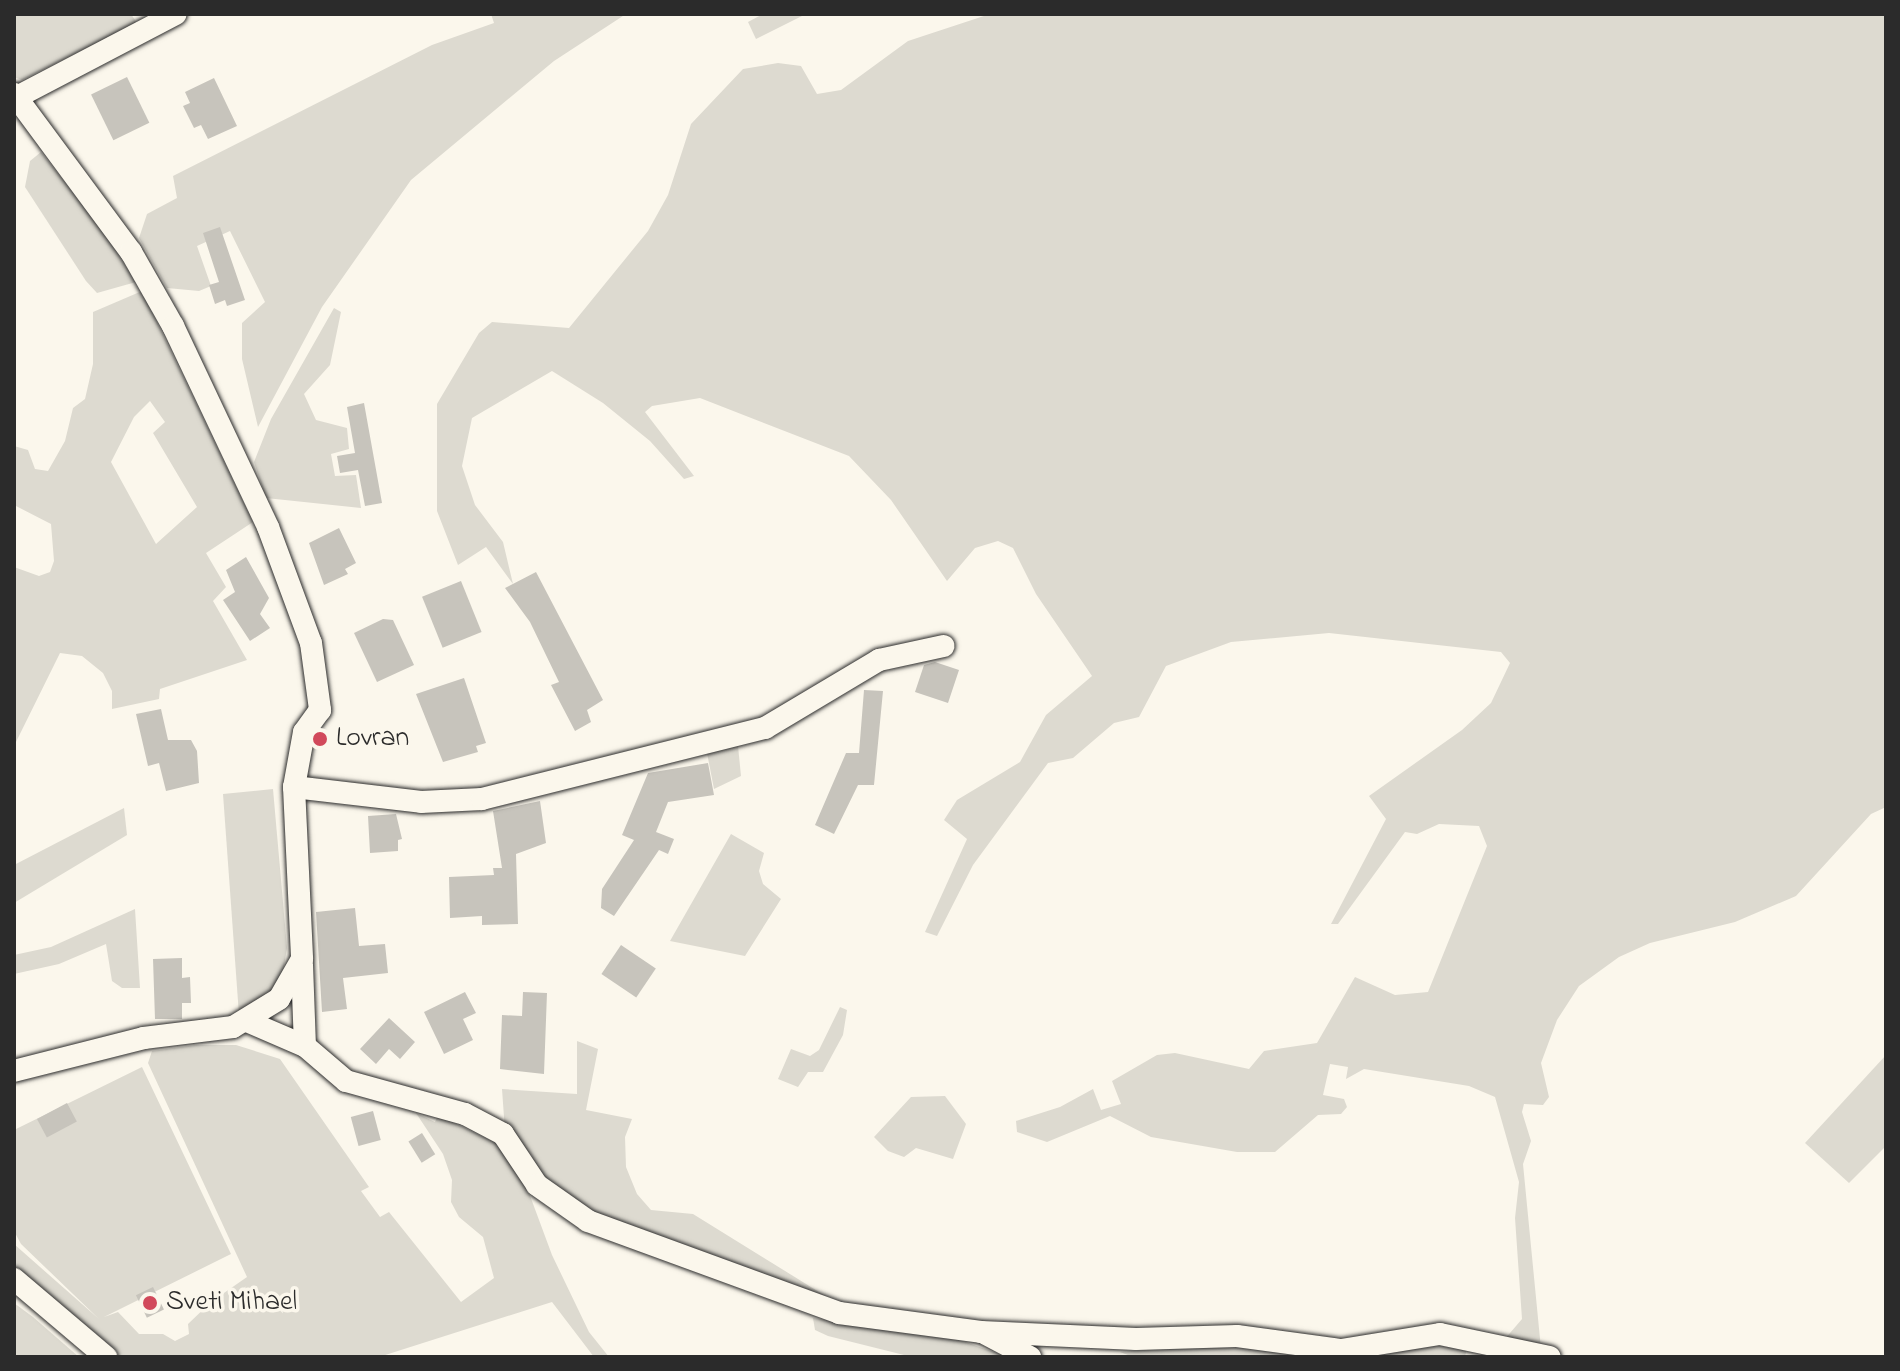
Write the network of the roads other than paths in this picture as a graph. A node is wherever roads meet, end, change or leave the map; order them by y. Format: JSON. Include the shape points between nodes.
{"nodes":[{"id":1,"x":176,"y":14,"type":"edge"},
{"id":2,"x":15,"y":95,"type":"edge"},
{"id":3,"x":944,"y":646,"type":"dead end"},
{"id":4,"x":294,"y":787,"type":"junction"},
{"id":5,"x":302,"y":959,"type":"junction"},
{"id":6,"x":249,"y":1022,"type":"junction"},
{"id":7,"x":305,"y":1046,"type":"junction"},
{"id":8,"x":14,"y":1071,"type":"edge"},
{"id":9,"x":14,"y":1279,"type":"edge"},
{"id":10,"x":981,"y":1332,"type":"junction"},
{"id":11,"x":106,"y":1357,"type":"edge"},
{"id":12,"x":1030,"y":1357,"type":"edge"},
{"id":13,"x":1550,"y":1357,"type":"edge"}],
"edges":[{"from":1,"to":2,"type":"street"},
{"from":2,"to":4,"type":"street","via":[[131,252],[173,326],[268,527],[311,643],[320,710],[304,732]]},
{"from":3,"to":4,"type":"street","via":[[879,660],[765,728],[482,799],[421,802]]},
{"from":4,"to":5,"type":"street"},
{"from":5,"to":6,"type":"street","via":[[279,999]]},
{"from":5,"to":7,"type":"street"},
{"from":6,"to":7,"type":"street"},
{"from":6,"to":8,"type":"street","via":[[144,1038]]},
{"from":7,"to":10,"type":"street","via":[[346,1081],[465,1114],[503,1134],[537,1185],[618,1235],[839,1313]]},
{"from":9,"to":11,"type":"street"},
{"from":10,"to":12,"type":"street"},
{"from":10,"to":13,"type":"street","via":[[1136,1339],[1237,1336],[1341,1350],[1440,1334]]}]}
